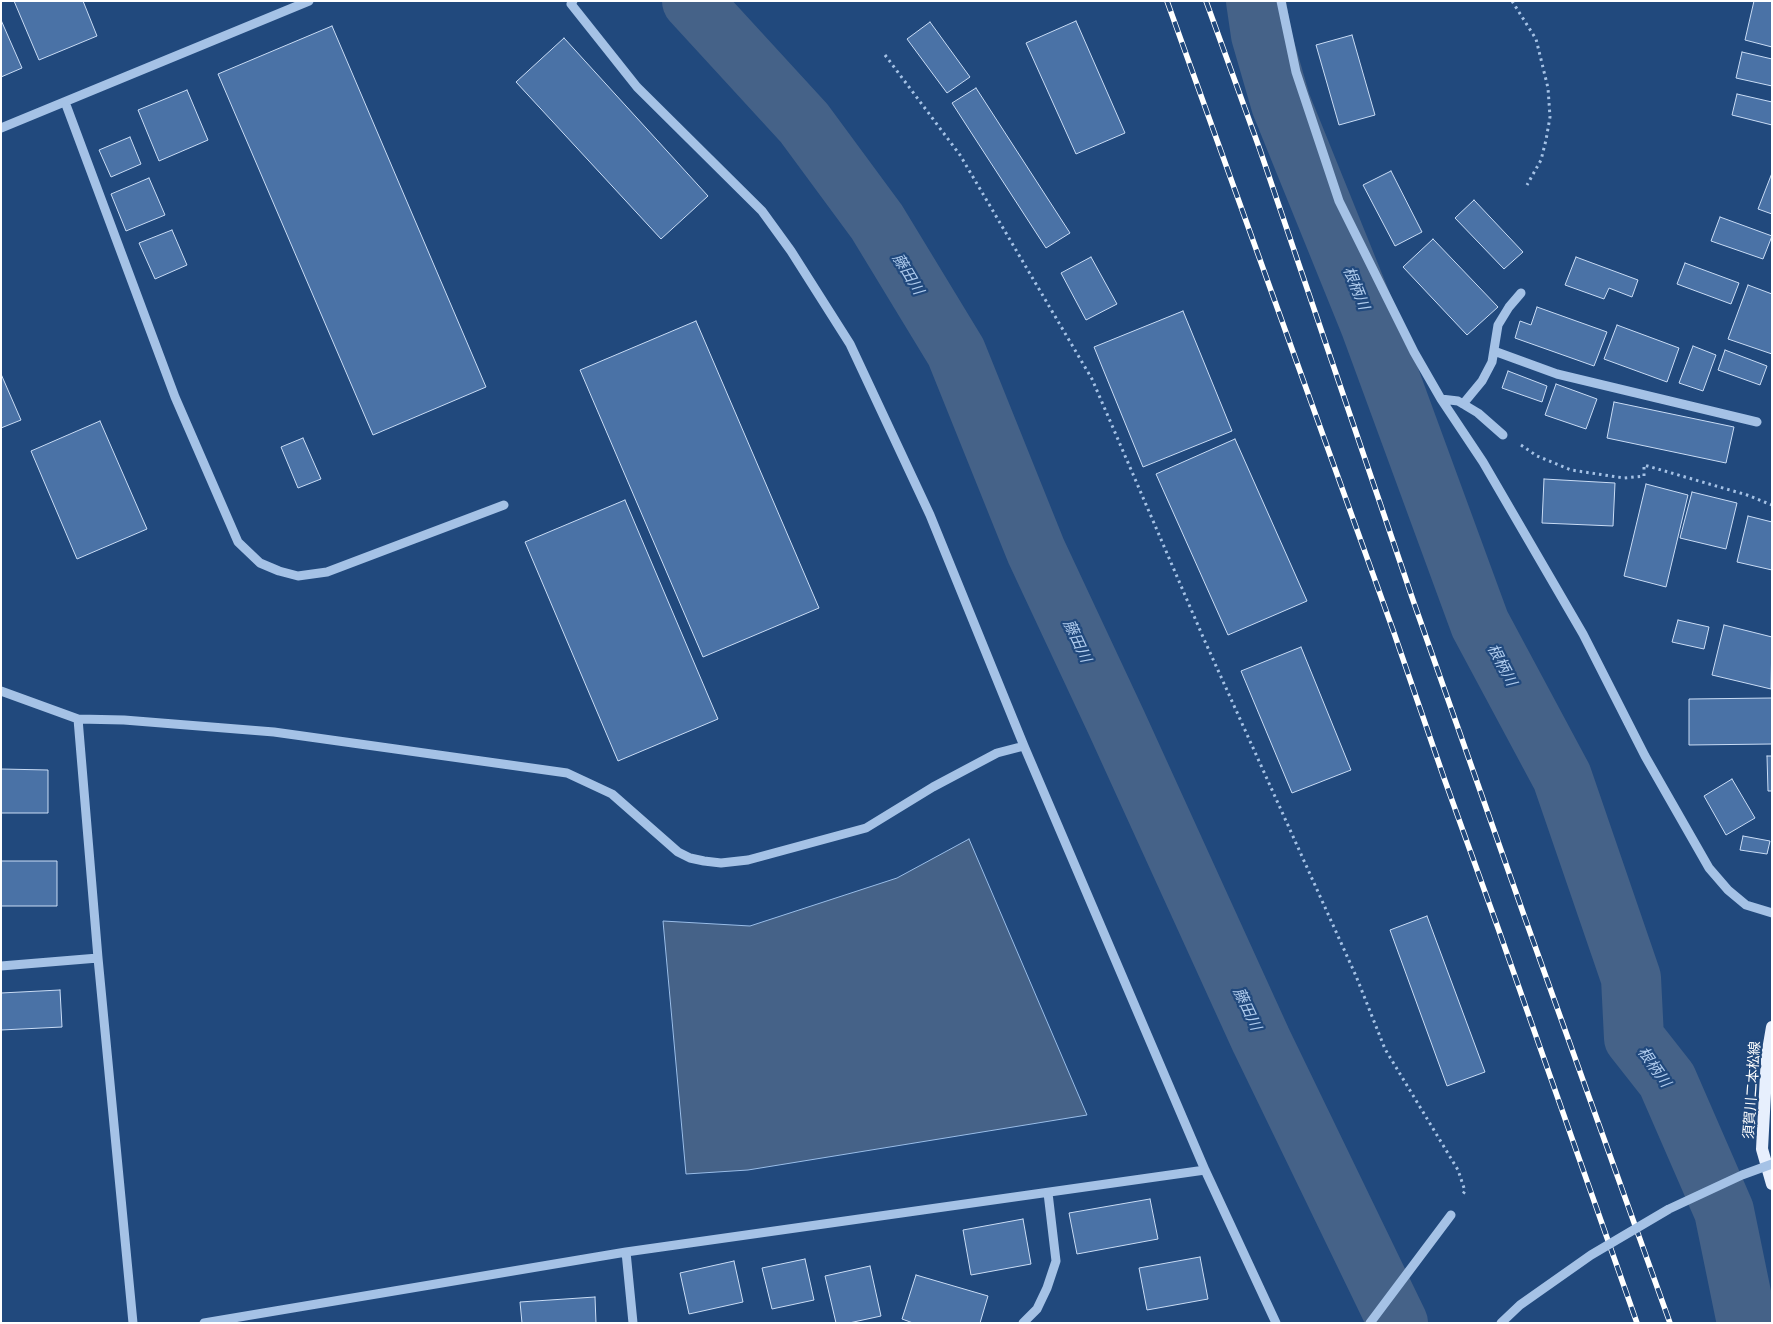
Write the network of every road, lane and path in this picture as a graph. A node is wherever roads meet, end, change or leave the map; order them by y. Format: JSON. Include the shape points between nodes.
{"nodes":[{"id":1,"x":309,"y":1,"type":"edge"},
{"id":2,"x":1281,"y":1,"type":"edge"},
{"id":3,"x":1512,"y":1,"type":"edge"},
{"id":4,"x":572,"y":2,"type":"edge"},
{"id":5,"x":885,"y":55,"type":"dead end"},
{"id":6,"x":65,"y":102,"type":"junction"},
{"id":7,"x":1,"y":128,"type":"edge"},
{"id":8,"x":1527,"y":185,"type":"dead end"},
{"id":9,"x":1521,"y":293,"type":"dead end"},
{"id":10,"x":1494,"y":351,"type":"junction"},
{"id":11,"x":1442,"y":399,"type":"junction"},
{"id":12,"x":1463,"y":404,"type":"junction"},
{"id":13,"x":1757,"y":422,"type":"dead end"},
{"id":14,"x":1503,"y":435,"type":"joint"},
{"id":15,"x":504,"y":505,"type":"dead end"},
{"id":16,"x":1772,"y":505,"type":"edge"},
{"id":17,"x":1,"y":690,"type":"edge"},
{"id":18,"x":78,"y":719,"type":"junction"},
{"id":19,"x":1024,"y":746,"type":"junction"},
{"id":20,"x":1772,"y":914,"type":"edge"},
{"id":21,"x":98,"y":958,"type":"junction"},
{"id":22,"x":1,"y":966,"type":"edge"},
{"id":23,"x":1772,"y":1026,"type":"edge"},
{"id":24,"x":1772,"y":1164,"type":"edge"},
{"id":25,"x":1205,"y":1170,"type":"junction"},
{"id":26,"x":1772,"y":1184,"type":"edge"},
{"id":27,"x":1048,"y":1193,"type":"junction"},
{"id":28,"x":1451,"y":1215,"type":"joint"},
{"id":29,"x":626,"y":1252,"type":"junction"},
{"id":30,"x":133,"y":1323,"type":"edge"},
{"id":31,"x":204,"y":1323,"type":"edge"},
{"id":32,"x":633,"y":1323,"type":"edge"},
{"id":33,"x":1023,"y":1323,"type":"edge"},
{"id":34,"x":1276,"y":1323,"type":"edge"},
{"id":35,"x":1370,"y":1323,"type":"edge"},
{"id":36,"x":1501,"y":1323,"type":"edge"}],
"edges":[{"from":1,"to":6,"type":"street"},
{"from":2,"to":11,"type":"street","via":[[1296,72],[1340,201],[1396,319]]},
{"from":3,"to":8,"type":"path","via":[[1536,39],[1548,88],[1550,117],[1546,140],[1541,160]]},
{"from":4,"to":19,"type":"street","via":[[637,87],[762,211],[792,251],[850,344],[930,515]]},
{"from":5,"to":28,"type":"path","via":[[960,155],[1092,379],[1203,637],[1356,976],[1385,1049],[1458,1170],[1465,1191]]},
{"from":6,"to":7,"type":"street"},
{"from":6,"to":15,"type":"street","via":[[175,397],[238,542],[260,563],[298,576],[327,572]]},
{"from":9,"to":10,"type":"street","via":[[1498,325]]},
{"from":10,"to":12,"type":"street","via":[[1482,381]]},
{"from":10,"to":13,"type":"street","via":[[1557,374]]},
{"from":11,"to":12,"type":"street"},
{"from":11,"to":20,"type":"street","via":[[1483,462],[1583,634],[1645,756],[1709,868],[1746,905]]},
{"from":12,"to":14,"type":"street"},
{"from":14,"to":16,"type":"path","via":[[1537,456],[1571,470],[1624,478],[1644,476],[1644,465]]},
{"from":17,"to":18,"type":"street"},
{"from":18,"to":19,"type":"street","via":[[274,732],[567,773],[612,794],[678,852],[704,862],[748,860],[866,828],[933,787],[997,754]]},
{"from":18,"to":21,"type":"street"},
{"from":19,"to":25,"type":"street"},
{"from":21,"to":22,"type":"street"},
{"from":21,"to":30,"type":"street"},
{"from":23,"to":26,"type":"main road","name":"須賀川二本松線","via":[[1767,1056],[1762,1149]]},
{"from":24,"to":36,"type":"street","bridge":true,"via":[[1661,1213],[1591,1255],[1520,1305]]},
{"from":25,"to":27,"type":"street"},
{"from":25,"to":34,"type":"street"},
{"from":27,"to":29,"type":"street"},
{"from":27,"to":33,"type":"street","via":[[1056,1261],[1037,1310]]},
{"from":28,"to":35,"type":"street"},
{"from":29,"to":31,"type":"street"},
{"from":29,"to":32,"type":"street"}]}
